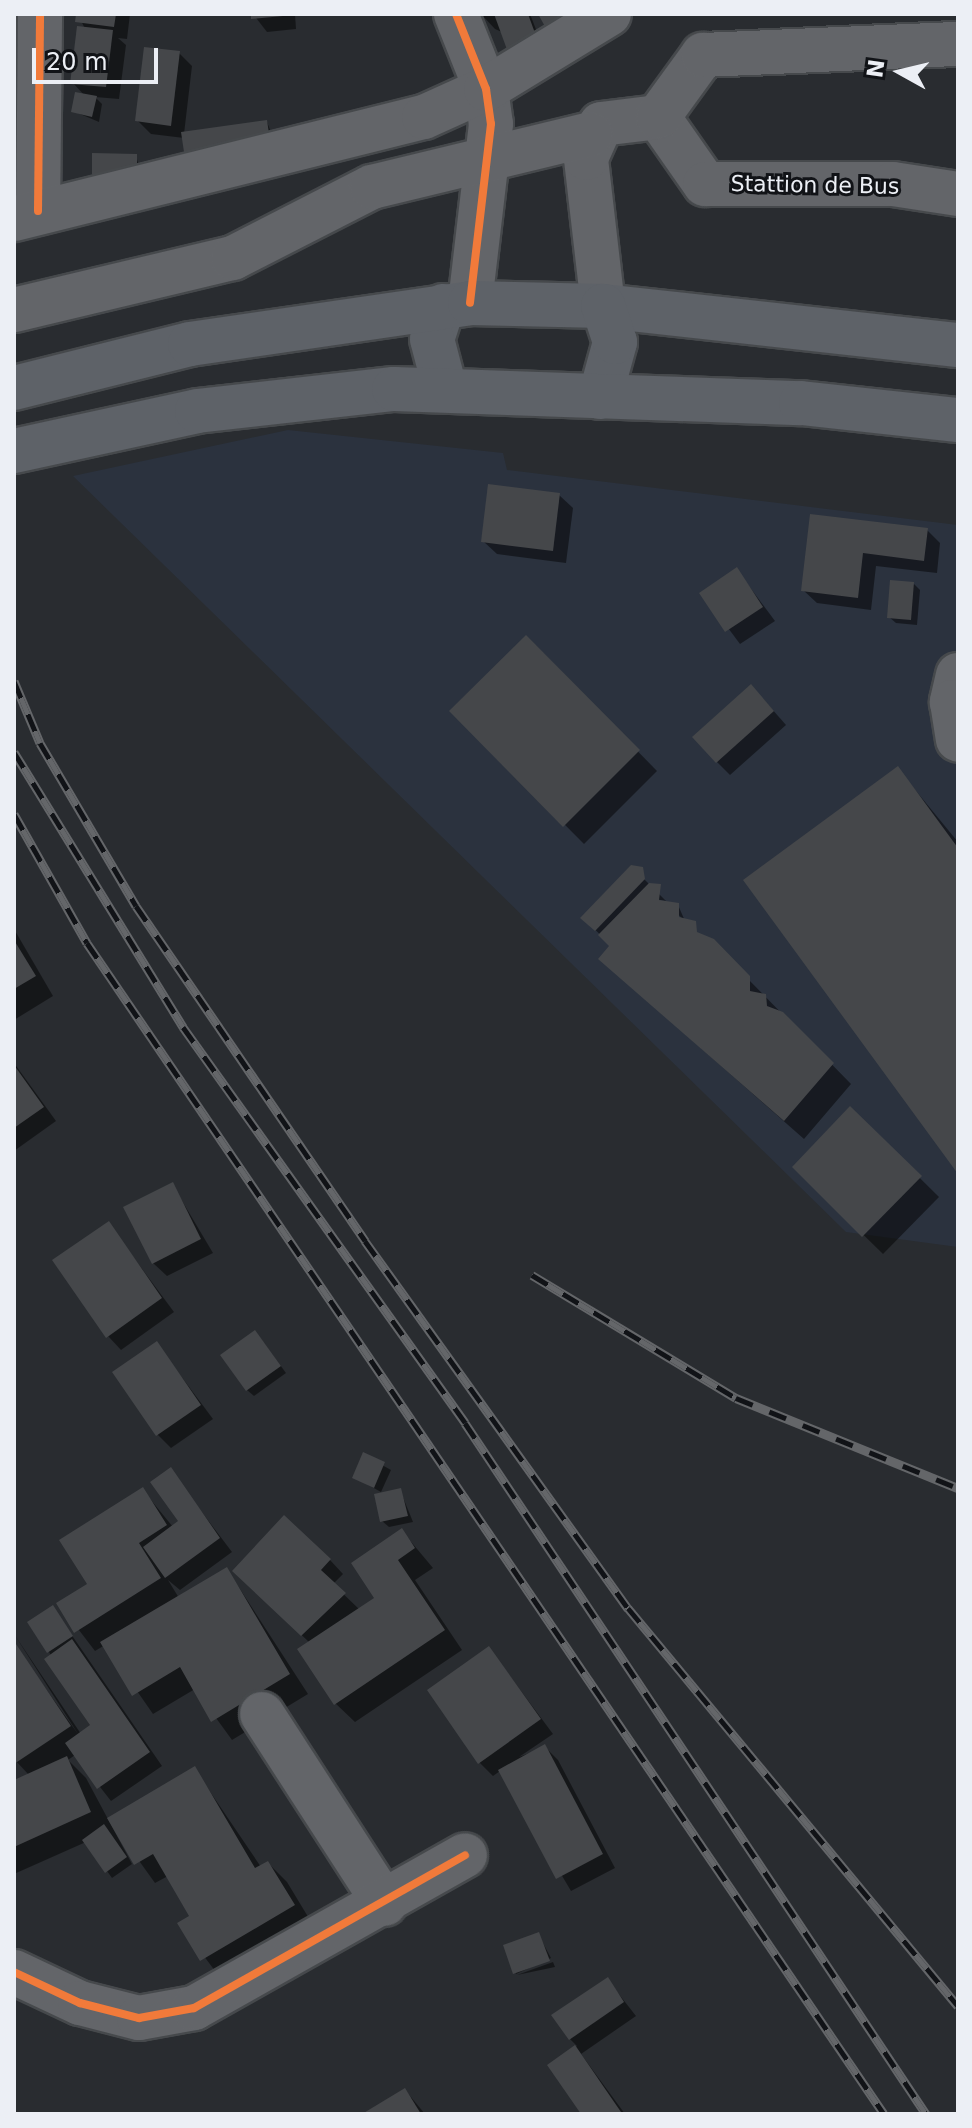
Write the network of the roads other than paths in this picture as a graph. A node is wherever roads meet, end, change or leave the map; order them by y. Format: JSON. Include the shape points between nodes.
{"nodes":[{"id":1,"x":40,"y":14,"type":"edge"},
{"id":2,"x":456,"y":14,"type":"edge"},
{"id":3,"x":609,"y":14,"type":"edge"},
{"id":4,"x":958,"y":44,"type":"edge"},
{"id":5,"x":486,"y":89,"type":"junction"},
{"id":6,"x":658,"y":117,"type":"junction"},
{"id":7,"x":591,"y":134,"type":"junction"},
{"id":8,"x":490,"y":156,"type":"junction"},
{"id":9,"x":958,"y":194,"type":"edge"},
{"id":10,"x":26,"y":215,"type":"edge"},
{"id":11,"x":457,"y":304,"type":"junction"},
{"id":12,"x":603,"y":306,"type":"junction"},
{"id":13,"x":14,"y":310,"type":"edge"},
{"id":14,"x":958,"y":345,"type":"edge"},
{"id":15,"x":14,"y":388,"type":"edge"},
{"id":16,"x":445,"y":389,"type":"junction"},
{"id":17,"x":600,"y":397,"type":"junction"},
{"id":18,"x":958,"y":420,"type":"edge"},
{"id":19,"x":14,"y":451,"type":"edge"},
{"id":20,"x":958,"y":675,"type":"edge"},
{"id":21,"x":958,"y":740,"type":"edge"},
{"id":22,"x":262,"y":1714,"type":"dead end"},
{"id":23,"x":465,"y":1855,"type":"dead end"},
{"id":24,"x":385,"y":1904,"type":"junction"},
{"id":25,"x":14,"y":1972,"type":"edge"}],
"edges":[{"from":1,"to":10,"type":"street"},
{"from":2,"to":5,"type":"street"},
{"from":3,"to":5,"type":"street"},
{"from":4,"to":6,"type":"street","via":[[703,55]]},
{"from":5,"to":8,"type":"street"},
{"from":5,"to":10,"type":"street","via":[[394,126]]},
{"from":6,"to":7,"type":"street","via":[[601,124]]},
{"from":6,"to":9,"type":"street","name":"Stattion de Bus","via":[[705,184],[893,184]]},
{"from":7,"to":8,"type":"street"},
{"from":7,"to":12,"type":"street","via":[[586,158]]},
{"from":8,"to":11,"type":"street"},
{"from":8,"to":13,"type":"street","via":[[372,187],[233,258]]},
{"from":11,"to":12,"type":"main road"},
{"from":11,"to":15,"type":"main road","via":[[190,344]]},
{"from":11,"to":16,"type":"main road","via":[[432,339]]},
{"from":12,"to":14,"type":"main road"},
{"from":12,"to":17,"type":"main road","via":[[615,342]]},
{"from":16,"to":17,"type":"main road"},
{"from":16,"to":19,"type":"main road","via":[[294,396]]},
{"from":17,"to":18,"type":"main road","via":[[801,403]]},
{"from":20,"to":21,"type":"street","via":[[952,702]]},
{"from":22,"to":24,"type":"street"},
{"from":23,"to":24,"type":"street"},
{"from":24,"to":25,"type":"street","via":[[194,2008],[139,2018],[80,2003]]}]}
